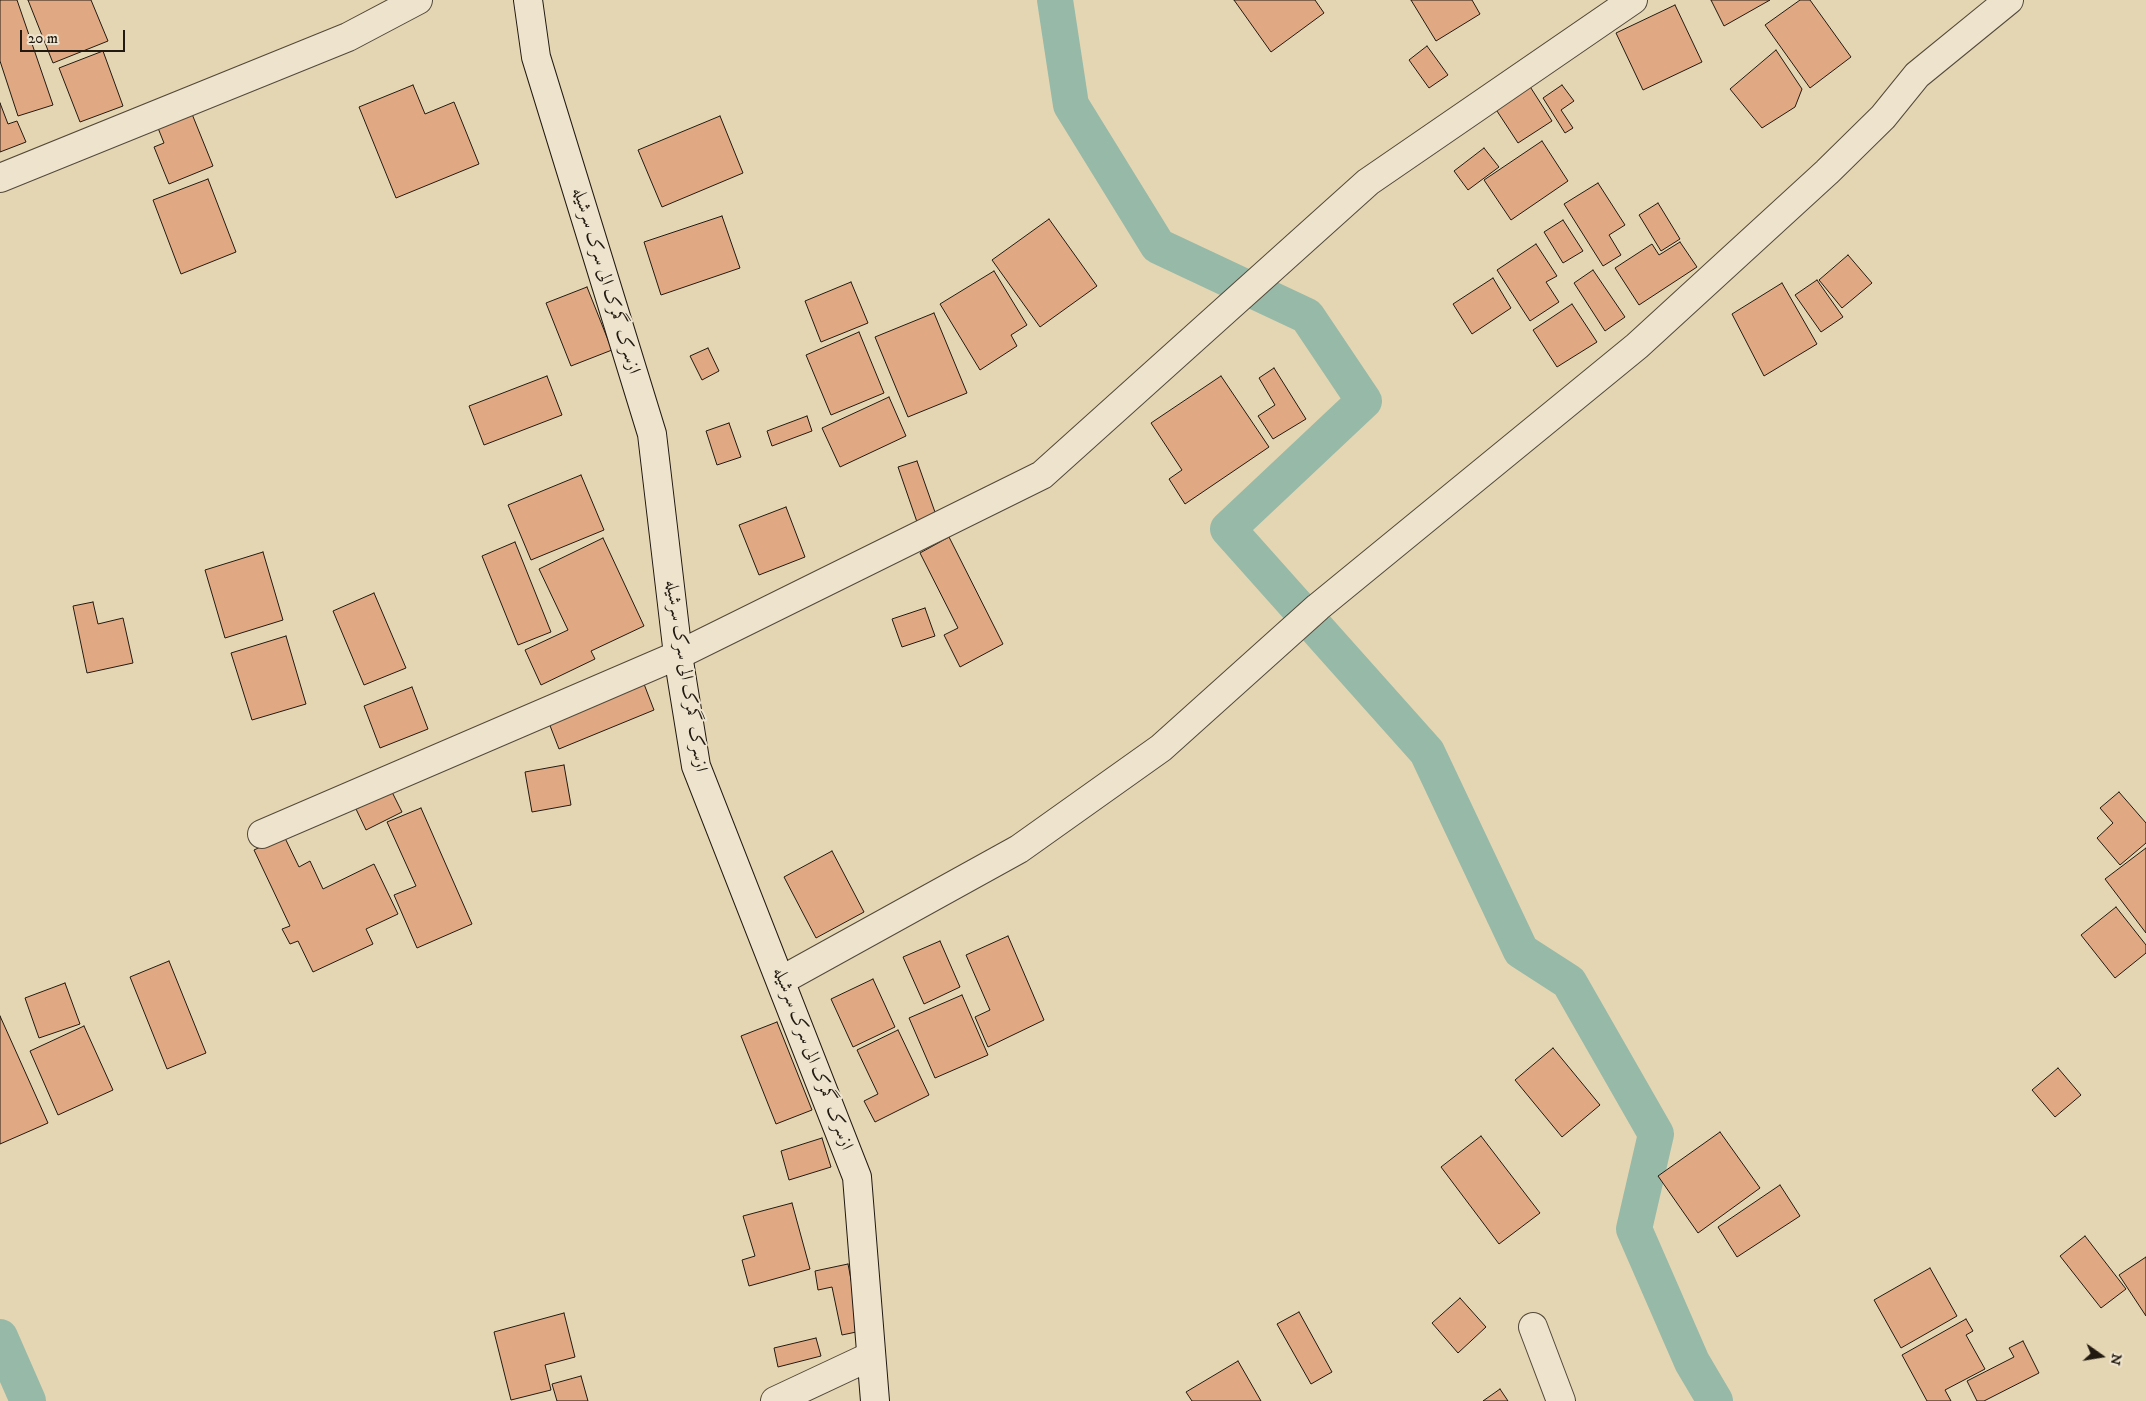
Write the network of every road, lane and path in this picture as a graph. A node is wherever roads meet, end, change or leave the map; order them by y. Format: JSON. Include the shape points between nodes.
{"nodes":[{"id":1,"x":418,"y":0,"type":"edge"},
{"id":2,"x":528,"y":0,"type":"edge"},
{"id":3,"x":1633,"y":0,"type":"edge"},
{"id":4,"x":2009,"y":0,"type":"edge"},
{"id":5,"x":0,"y":178,"type":"edge"},
{"id":6,"x":678,"y":655,"type":"junction"},
{"id":7,"x":262,"y":834,"type":"dead end"},
{"id":8,"x":782,"y":980,"type":"junction"},
{"id":9,"x":1533,"y":1327,"type":"dead end"},
{"id":10,"x":871,"y":1356,"type":"junction"},
{"id":11,"x":775,"y":1401,"type":"edge"},
{"id":12,"x":875,"y":1401,"type":"edge"},
{"id":13,"x":1561,"y":1401,"type":"edge"}],
"edges":[{"from":1,"to":5,"type":"street","via":[[348,37]]},
{"from":2,"to":6,"type":"street","name":"ازسرک گمرک الی سرک سرشیله","via":[[536,57],[652,434]]},
{"from":3,"to":6,"type":"street","via":[[1368,182],[1042,475]]},
{"from":4,"to":8,"type":"street","via":[[1917,75],[1884,117],[1637,346],[1309,615],[1160,748],[1019,849]]},
{"from":6,"to":7,"type":"street"},
{"from":6,"to":8,"type":"street","name":"ازسرک گمرک الی سرک سرشیله","via":[[696,766]]},
{"from":8,"to":10,"type":"street","name":"ازسرک گمرک الی سرک سرشیله","via":[[857,1177]]},
{"from":9,"to":13,"type":"street"},
{"from":10,"to":11,"type":"street"},
{"from":10,"to":12,"type":"street","name":"ازسرک گمرک الی سرک سرشیله"}]}
